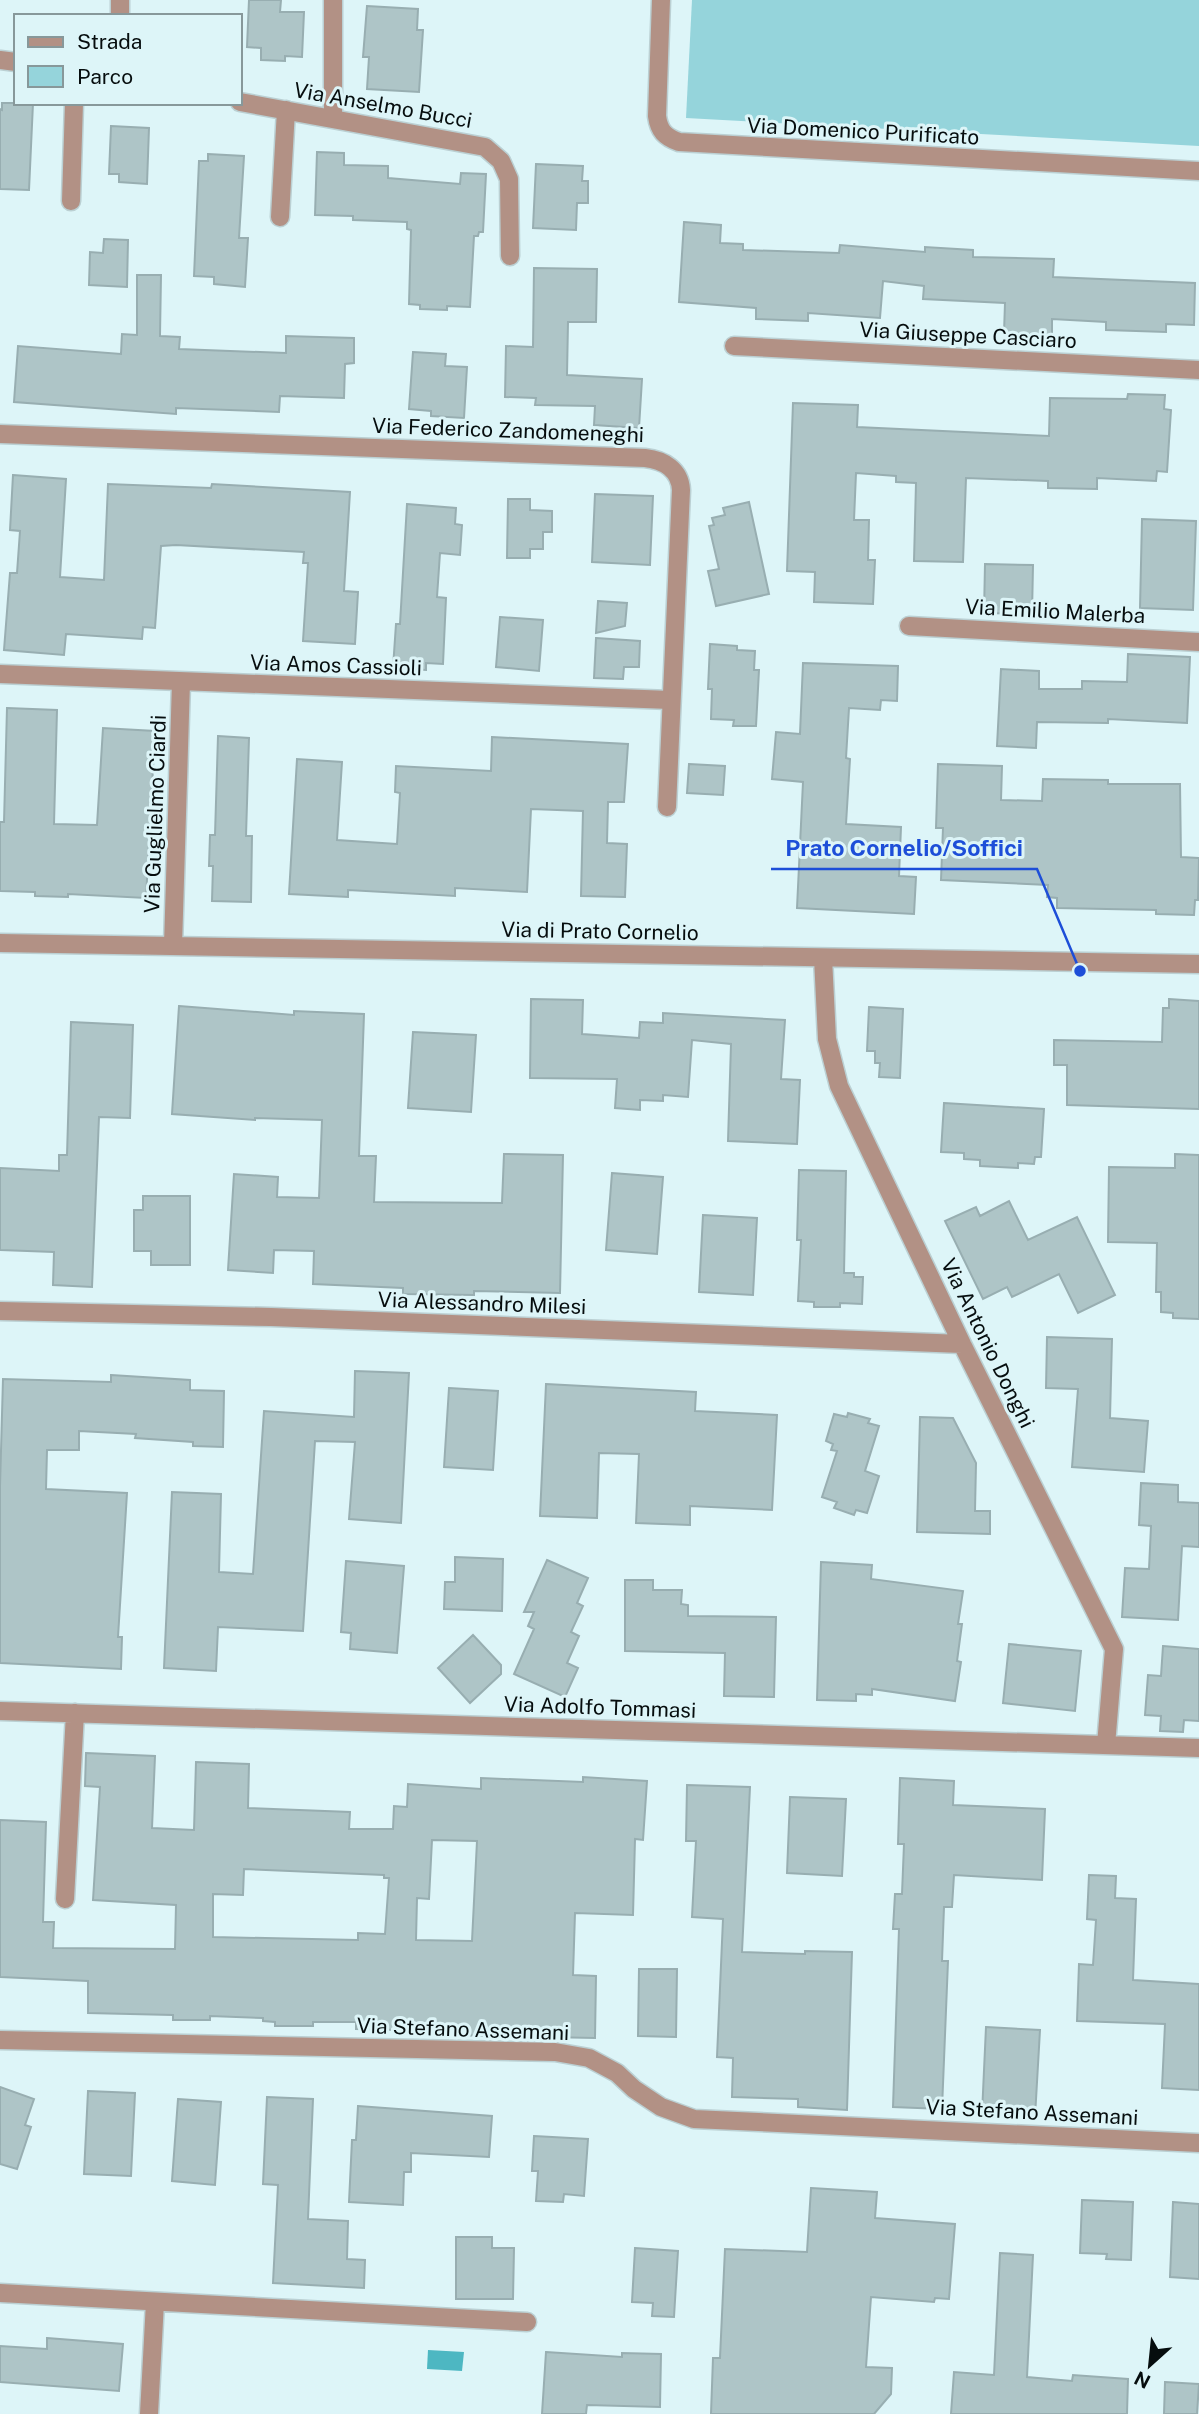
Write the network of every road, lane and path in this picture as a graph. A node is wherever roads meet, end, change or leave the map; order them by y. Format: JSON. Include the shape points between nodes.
{"nodes":[{"id":1,"x":333,"y":0,"type":"edge"},
{"id":2,"x":661,"y":0,"type":"edge"},
{"id":3,"x":242,"y":102,"type":"edge"},
{"id":4,"x":74,"y":105,"type":"edge"},
{"id":5,"x":286,"y":110,"type":"junction"},
{"id":6,"x":334,"y":119,"type":"junction"},
{"id":7,"x":1199,"y":171,"type":"edge"},
{"id":8,"x":71,"y":201,"type":"dead end"},
{"id":9,"x":280,"y":217,"type":"dead end"},
{"id":10,"x":510,"y":256,"type":"dead end"},
{"id":11,"x":734,"y":346,"type":"dead end"},
{"id":12,"x":1199,"y":370,"type":"edge"},
{"id":13,"x":0,"y":434,"type":"edge"},
{"id":14,"x":908,"y":626,"type":"dead end"},
{"id":15,"x":1199,"y":642,"type":"edge"},
{"id":16,"x":0,"y":674,"type":"edge"},
{"id":17,"x":181,"y":682,"type":"junction"},
{"id":18,"x":670,"y":701,"type":"junction"},
{"id":19,"x":667,"y":807,"type":"dead end"},
{"id":20,"x":0,"y":943,"type":"edge"},
{"id":21,"x":173,"y":946,"type":"junction"},
{"id":22,"x":823,"y":958,"type":"junction"},
{"id":23,"x":1199,"y":964,"type":"edge"},
{"id":24,"x":0,"y":1311,"type":"edge"},
{"id":25,"x":962,"y":1344,"type":"junction"},
{"id":26,"x":0,"y":1711,"type":"edge"},
{"id":27,"x":75,"y":1713,"type":"junction"},
{"id":28,"x":1106,"y":1745,"type":"junction"},
{"id":29,"x":1199,"y":1748,"type":"edge"},
{"id":30,"x":65,"y":1899,"type":"dead end"},
{"id":31,"x":0,"y":2040,"type":"edge"},
{"id":32,"x":1199,"y":2143,"type":"edge"},
{"id":33,"x":0,"y":2293,"type":"edge"},
{"id":34,"x":155,"y":2302,"type":"junction"},
{"id":35,"x":527,"y":2322,"type":"dead end"},
{"id":36,"x":149,"y":2414,"type":"edge"}],
"edges":[{"from":1,"to":6,"type":"street"},
{"from":2,"to":7,"type":"street","name":"Via Domenico Purificato","via":[[657,116],[663,133],[679,142]]},
{"from":3,"to":5,"type":"street","name":"Via Anselmo Bucci"},
{"from":4,"to":8,"type":"street"},
{"from":5,"to":6,"type":"street","name":"Via Anselmo Bucci"},
{"from":5,"to":9,"type":"street"},
{"from":6,"to":10,"type":"street","name":"Via Anselmo Bucci","via":[[475,144],[494,153],[509,179]]},
{"from":11,"to":12,"type":"street","name":"Via Giuseppe Casciaro"},
{"from":13,"to":18,"type":"street","name":"Via Federico Zandomeneghi","via":[[654,459],[672,469],[681,484]]},
{"from":14,"to":15,"type":"street","name":"Via Emilio Malerba"},
{"from":16,"to":17,"type":"street","name":"Via Amos Cassioli"},
{"from":17,"to":18,"type":"street","name":"Via Amos Cassioli"},
{"from":17,"to":21,"type":"street","name":"Via Guglielmo Ciardi"},
{"from":18,"to":19,"type":"street","name":"Via Federico Zandomeneghi"},
{"from":20,"to":21,"type":"street","name":"Via di Prato Cornelio"},
{"from":21,"to":22,"type":"street","name":"Via di Prato Cornelio"},
{"from":22,"to":23,"type":"street","name":"Via di Prato Cornelio"},
{"from":22,"to":25,"type":"street","name":"Via Antonio Donghi","via":[[827,1039],[835,1074]]},
{"from":24,"to":25,"type":"street","name":"Via Alessandro Milesi"},
{"from":25,"to":28,"type":"street","name":"Via Antonio Donghi","via":[[1114,1649]]},
{"from":26,"to":27,"type":"street","name":"Via Adolfo Tommasi"},
{"from":27,"to":28,"type":"street","name":"Via Adolfo Tommasi"},
{"from":27,"to":30,"type":"street"},
{"from":28,"to":29,"type":"street","name":"Via Adolfo Tommasi"},
{"from":31,"to":32,"type":"street","name":"Via Stefano Assemani","via":[[555,2052],[589,2058],[661,2107],[694,2119]]},
{"from":33,"to":34,"type":"street"},
{"from":34,"to":35,"type":"street"},
{"from":34,"to":36,"type":"street"}]}
